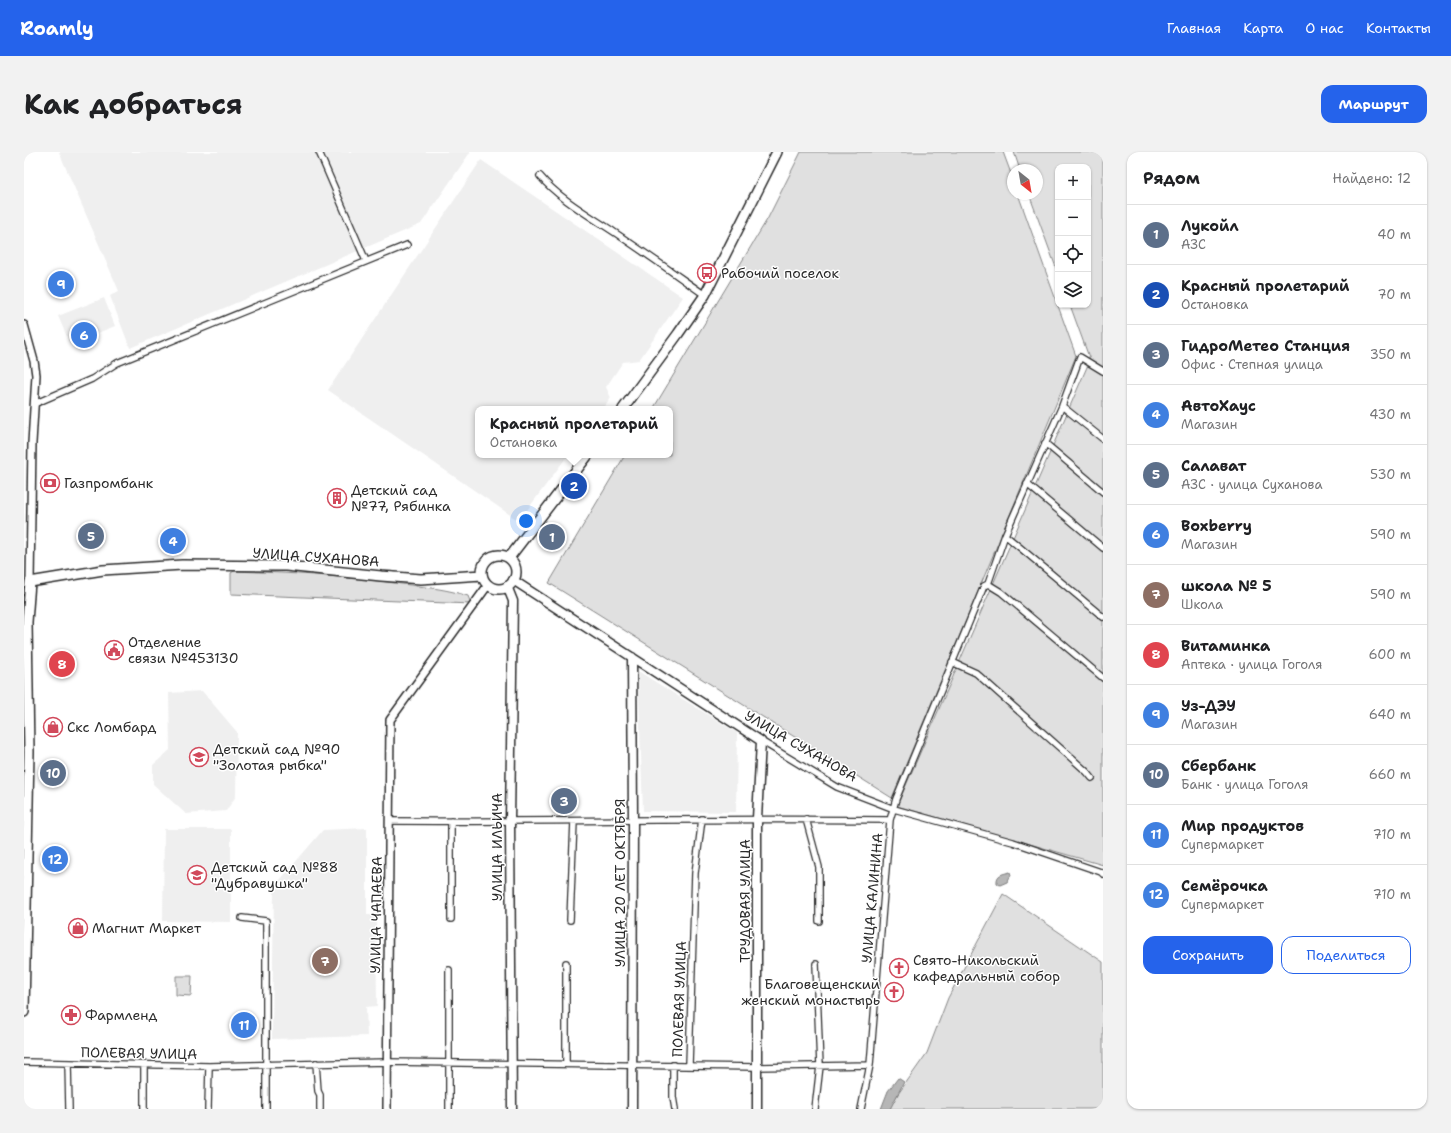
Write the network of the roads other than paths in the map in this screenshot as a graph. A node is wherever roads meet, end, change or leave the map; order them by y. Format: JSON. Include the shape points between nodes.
{"nodes":[{"id":1,"x":319,"y":152,"type":"edge"},
{"id":2,"x":777,"y":152,"type":"edge"},
{"id":3,"x":540,"y":176,"type":"dead end"},
{"id":4,"x":407,"y":245,"type":"dead end"},
{"id":5,"x":366,"y":261,"type":"junction"},
{"id":6,"x":705,"y":296,"type":"junction"},
{"id":7,"x":24,"y":325,"type":"edge"},
{"id":8,"x":1103,"y":371,"type":"edge"},
{"id":9,"x":34,"y":404,"type":"junction"},
{"id":10,"x":624,"y":406,"type":"edge"},
{"id":11,"x":1062,"y":406,"type":"junction"},
{"id":12,"x":1103,"y":439,"type":"edge"},
{"id":13,"x":1045,"y":443,"type":"junction"},
{"id":14,"x":586,"y":458,"type":"edge"},
{"id":15,"x":1027,"y":484,"type":"junction"},
{"id":16,"x":1103,"y":492,"type":"edge"},
{"id":17,"x":1005,"y":535,"type":"junction"},
{"id":18,"x":1103,"y":548,"type":"edge"},
{"id":19,"x":509,"y":558,"type":"junction"},
{"id":20,"x":482,"y":575,"type":"junction"},
{"id":21,"x":30,"y":582,"type":"junction"},
{"id":22,"x":510,"y":583,"type":"junction"},
{"id":23,"x":988,"y":584,"type":"junction"},
{"id":24,"x":488,"y":585,"type":"junction"},
{"id":25,"x":1103,"y":617,"type":"edge"},
{"id":26,"x":26,"y":622,"type":"edge"},
{"id":27,"x":632,"y":656,"type":"junction"},
{"id":28,"x":952,"y":662,"type":"junction"},
{"id":29,"x":1103,"y":678,"type":"edge"},
{"id":30,"x":761,"y":741,"type":"junction"},
{"id":31,"x":1092,"y":778,"type":"dead end"},
{"id":32,"x":894,"y":809,"type":"junction"},
{"id":33,"x":702,"y":819,"type":"junction"},
{"id":34,"x":757,"y":819,"type":"junction"},
{"id":35,"x":806,"y":819,"type":"junction"},
{"id":36,"x":633,"y":820,"type":"junction"},
{"id":37,"x":890,"y":820,"type":"junction"},
{"id":38,"x":390,"y":821,"type":"junction"},
{"id":39,"x":452,"y":821,"type":"junction"},
{"id":40,"x":574,"y":821,"type":"junction"},
{"id":41,"x":510,"y":822,"type":"junction"},
{"id":42,"x":1103,"y":874,"type":"edge"},
{"id":43,"x":242,"y":918,"type":"dead end"},
{"id":44,"x":451,"y":919,"type":"dead end"},
{"id":45,"x":570,"y":920,"type":"dead end"},
{"id":46,"x":819,"y":921,"type":"dead end"},
{"id":47,"x":566,"y":963,"type":"dead end"},
{"id":48,"x":816,"y":964,"type":"dead end"},
{"id":49,"x":449,"y":970,"type":"dead end"},
{"id":50,"x":24,"y":1012,"type":"edge"},
{"id":51,"x":24,"y":1062,"type":"edge"},
{"id":52,"x":387,"y":1062,"type":"junction"},
{"id":53,"x":449,"y":1062,"type":"junction"},
{"id":54,"x":316,"y":1063,"type":"junction"},
{"id":55,"x":512,"y":1063,"type":"junction"},
{"id":56,"x":566,"y":1063,"type":"junction"},
{"id":57,"x":68,"y":1064,"type":"junction"},
{"id":58,"x":267,"y":1064,"type":"junction"},
{"id":59,"x":632,"y":1064,"type":"junction"},
{"id":60,"x":144,"y":1065,"type":"junction"},
{"id":61,"x":673,"y":1065,"type":"junction"},
{"id":62,"x":689,"y":1065,"type":"junction"},
{"id":63,"x":870,"y":1065,"type":"junction"},
{"id":64,"x":209,"y":1066,"type":"junction"},
{"id":65,"x":820,"y":1066,"type":"junction"},
{"id":66,"x":758,"y":1067,"type":"junction"},
{"id":67,"x":69,"y":1109,"type":"edge"},
{"id":68,"x":144,"y":1109,"type":"edge"},
{"id":69,"x":208,"y":1109,"type":"edge"},
{"id":70,"x":266,"y":1109,"type":"edge"},
{"id":71,"x":320,"y":1109,"type":"edge"},
{"id":72,"x":387,"y":1109,"type":"edge"},
{"id":73,"x":449,"y":1109,"type":"edge"},
{"id":74,"x":512,"y":1109,"type":"edge"},
{"id":75,"x":632,"y":1109,"type":"edge"},
{"id":76,"x":675,"y":1109,"type":"edge"},
{"id":77,"x":757,"y":1109,"type":"edge"},
{"id":78,"x":815,"y":1109,"type":"edge"},
{"id":79,"x":861,"y":1109,"type":"edge"}],
"edges":[{"from":1,"to":5,"type":"street"},
{"from":2,"to":6,"type":"main road"},
{"from":3,"to":6,"type":"street","via":[[546,185],[580,210]]},
{"from":4,"to":5,"type":"street"},
{"from":5,"to":9,"type":"street","via":[[117,363],[92,379]]},
{"from":6,"to":10,"type":"main road"},
{"from":7,"to":9,"type":"street","via":[[36,375]]},
{"from":8,"to":11,"type":"street","name":"УЛИЦА КАЛИНИНА","via":[[1080,357]]},
{"from":9,"to":21,"type":"street"},
{"from":11,"to":12,"type":"street"},
{"from":11,"to":13,"type":"street","name":"УЛИЦА КАЛИНИНА"},
{"from":13,"to":15,"type":"street","name":"УЛИЦА КАЛИНИНА"},
{"from":13,"to":16,"type":"street"},
{"from":14,"to":19,"type":"main road"},
{"from":15,"to":17,"type":"street","name":"УЛИЦА КАЛИНИНА"},
{"from":15,"to":18,"type":"street"},
{"from":17,"to":23,"type":"street","name":"УЛИЦА КАЛИНИНА"},
{"from":17,"to":25,"type":"street"},
{"from":19,"to":20,"type":"main road","via":[[502,555],[491,556],[483,564]]},
{"from":19,"to":22,"type":"main road","via":[[516,570]]},
{"from":20,"to":21,"type":"main road","name":"УЛИЦА СУХАНОВА","via":[[421,579],[286,566],[182,565],[103,570]]},
{"from":20,"to":24,"type":"main road"},
{"from":21,"to":26,"type":"main road"},
{"from":22,"to":24,"type":"main road","via":[[498,589]]},
{"from":22,"to":27,"type":"main road","name":"УЛИЦА СУХАНОВА"},
{"from":22,"to":41,"type":"main road","name":"УЛИЦА ИЛЬИЧА","via":[[513,601]]},
{"from":23,"to":28,"type":"street","name":"УЛИЦА КАЛИНИНА","via":[[984,586]]},
{"from":23,"to":29,"type":"street","via":[[1001,592]]},
{"from":24,"to":38,"type":"street","name":"УЛИЦА ЧАПАЕВА","via":[[390,720]]},
{"from":26,"to":50,"type":"main road","via":[[29,752]]},
{"from":27,"to":30,"type":"main road","name":"УЛИЦА СУХАНОВА"},
{"from":27,"to":36,"type":"main road","name":"УЛИЦА 20 ЛЕТ ОКТЯБРЯ"},
{"from":28,"to":31,"type":"street","via":[[976,674]]},
{"from":28,"to":32,"type":"street","name":"УЛИЦА КАЛИНИНА"},
{"from":30,"to":32,"type":"street","name":"УЛИЦА СУХАНОВА","via":[[837,786]]},
{"from":30,"to":34,"type":"main road","name":"ТРУДОВАЯ УЛИЦА"},
{"from":32,"to":37,"type":"street","name":"УЛИЦА КАЛИНИНА"},
{"from":32,"to":42,"type":"street","name":"УЛИЦА СУХАНОВА","via":[[1013,842]]},
{"from":33,"to":34,"type":"street"},
{"from":33,"to":36,"type":"street"},
{"from":33,"to":62,"type":"street","name":"ПОЛЕВАЯ УЛИЦА","via":[[696,873]]},
{"from":34,"to":35,"type":"street"},
{"from":34,"to":66,"type":"main road","name":"ТРУДОВАЯ УЛИЦА"},
{"from":35,"to":37,"type":"street"},
{"from":35,"to":46,"type":"street","via":[[819,867]]},
{"from":36,"to":40,"type":"street"},
{"from":36,"to":59,"type":"main road","name":"УЛИЦА 20 ЛЕТ ОКТЯБРЯ"},
{"from":37,"to":63,"type":"street","name":"УЛИЦА КАЛИНИНА"},
{"from":38,"to":39,"type":"street"},
{"from":38,"to":52,"type":"street","name":"УЛИЦА ЧАПАЕВА"},
{"from":39,"to":41,"type":"street"},
{"from":39,"to":44,"type":"street"},
{"from":40,"to":41,"type":"street"},
{"from":40,"to":45,"type":"street"},
{"from":41,"to":55,"type":"main road","name":"УЛИЦА ИЛЬИЧА"},
{"from":43,"to":58,"type":"street","via":[[266,921]]},
{"from":47,"to":56,"type":"street"},
{"from":48,"to":65,"type":"street"},
{"from":49,"to":53,"type":"street"},
{"from":51,"to":57,"type":"street","name":"ПОЛЕВАЯ УЛИЦА"},
{"from":52,"to":53,"type":"street","name":"ПОЛЕВАЯ УЛИЦА"},
{"from":52,"to":54,"type":"street","name":"ПОЛЕВАЯ УЛИЦА"},
{"from":52,"to":72,"type":"street","name":"УЛИЦА ЧАПАЕВА"},
{"from":53,"to":55,"type":"street","name":"ПОЛЕВАЯ УЛИЦА"},
{"from":53,"to":73,"type":"street"},
{"from":54,"to":58,"type":"street","name":"ПОЛЕВАЯ УЛИЦА"},
{"from":54,"to":71,"type":"street"},
{"from":55,"to":56,"type":"street","name":"ПОЛЕВАЯ УЛИЦА"},
{"from":55,"to":74,"type":"main road","name":"УЛИЦА ИЛЬИЧА"},
{"from":56,"to":59,"type":"street","name":"ПОЛЕВАЯ УЛИЦА"},
{"from":57,"to":60,"type":"street","name":"ПОЛЕВАЯ УЛИЦА"},
{"from":57,"to":67,"type":"street","name":"ПОЛЕВАЯ УЛИЦА"},
{"from":58,"to":64,"type":"street","name":"ПОЛЕВАЯ УЛИЦА"},
{"from":58,"to":70,"type":"street"},
{"from":59,"to":61,"type":"street","name":"ПОЛЕВАЯ УЛИЦА"},
{"from":59,"to":75,"type":"main road","name":"УЛИЦА 20 ЛЕТ ОКТЯБРЯ"},
{"from":60,"to":64,"type":"street","name":"ПОЛЕВАЯ УЛИЦА"},
{"from":60,"to":68,"type":"street"},
{"from":61,"to":62,"type":"street","name":"ПОЛЕВАЯ УЛИЦА"},
{"from":61,"to":76,"type":"street","name":"ПОЛЕВАЯ УЛИЦА"},
{"from":62,"to":66,"type":"street","name":"ПОЛЕВАЯ УЛИЦА"},
{"from":63,"to":65,"type":"street","name":"ПОЛЕВАЯ УЛИЦА"},
{"from":63,"to":79,"type":"street","name":"УЛИЦА КАЛИНИНА"},
{"from":64,"to":69,"type":"street","name":"ПОЛЕВАЯ УЛИЦА"},
{"from":65,"to":66,"type":"street","name":"ПОЛЕВАЯ УЛИЦА"},
{"from":65,"to":78,"type":"street"},
{"from":66,"to":77,"type":"main road","name":"ТРУДОВАЯ УЛИЦА"}]}
